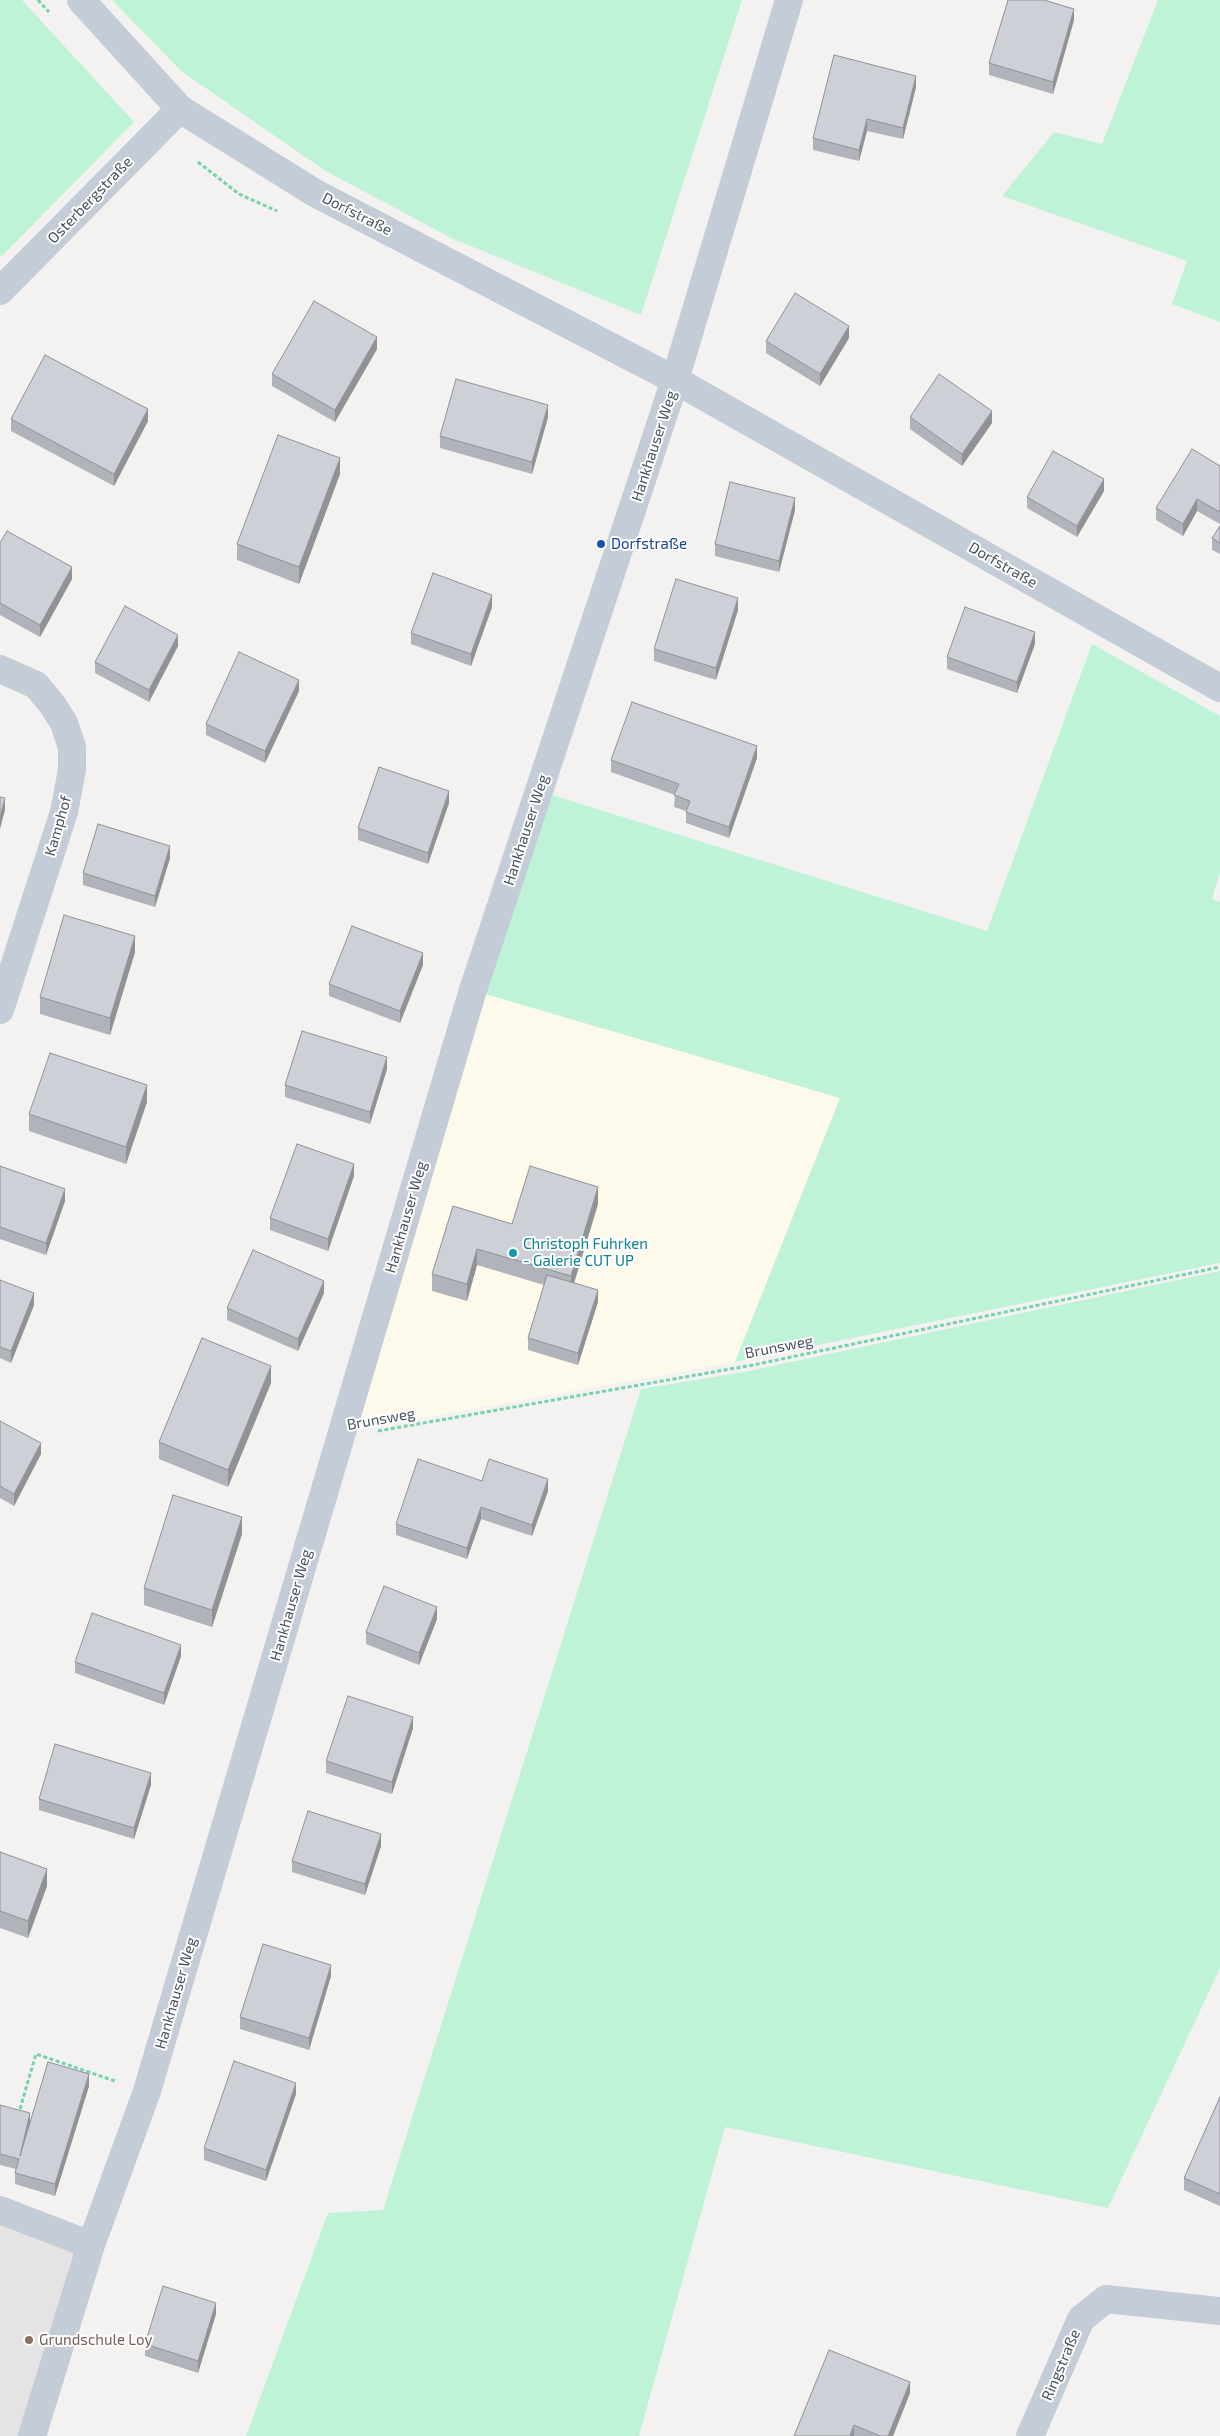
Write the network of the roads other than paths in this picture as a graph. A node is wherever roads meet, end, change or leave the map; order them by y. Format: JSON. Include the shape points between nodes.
{"nodes":[{"id":1,"x":81,"y":0,"type":"edge"},
{"id":2,"x":789,"y":0,"type":"edge"},
{"id":3,"x":180,"y":109,"type":"junction"},
{"id":4,"x":0,"y":291,"type":"edge"},
{"id":5,"x":675,"y":380,"type":"junction"},
{"id":6,"x":0,"y":669,"type":"edge"},
{"id":7,"x":1220,"y":688,"type":"edge"},
{"id":8,"x":0,"y":1010,"type":"edge"},
{"id":9,"x":0,"y":2210,"type":"edge"},
{"id":10,"x":91,"y":2244,"type":"junction"},
{"id":11,"x":1220,"y":2311,"type":"edge"},
{"id":12,"x":32,"y":2436,"type":"edge"},
{"id":13,"x":1030,"y":2436,"type":"edge"}],
"edges":[{"from":1,"to":3,"type":"street","name":"Dorfstraße"},
{"from":2,"to":5,"type":"street","name":"Hankhauser Weg"},
{"from":3,"to":4,"type":"street","name":"Osterbergstraße"},
{"from":3,"to":5,"type":"street","name":"Dorfstraße","via":[[315,193]]},
{"from":5,"to":7,"type":"street","name":"Dorfstraße"},
{"from":5,"to":10,"type":"street","name":"Hankhauser Weg","via":[[472,993],[147,2092]]},
{"from":6,"to":8,"type":"street","name":"Kamphof","via":[[36,686],[64,723],[72,747],[72,770],[64,812]]},
{"from":9,"to":10,"type":"street"},
{"from":10,"to":12,"type":"street","name":"Hankhauser Weg"},
{"from":11,"to":13,"type":"street","name":"Ringstraße","via":[[1106,2299],[1081,2319]]}]}
